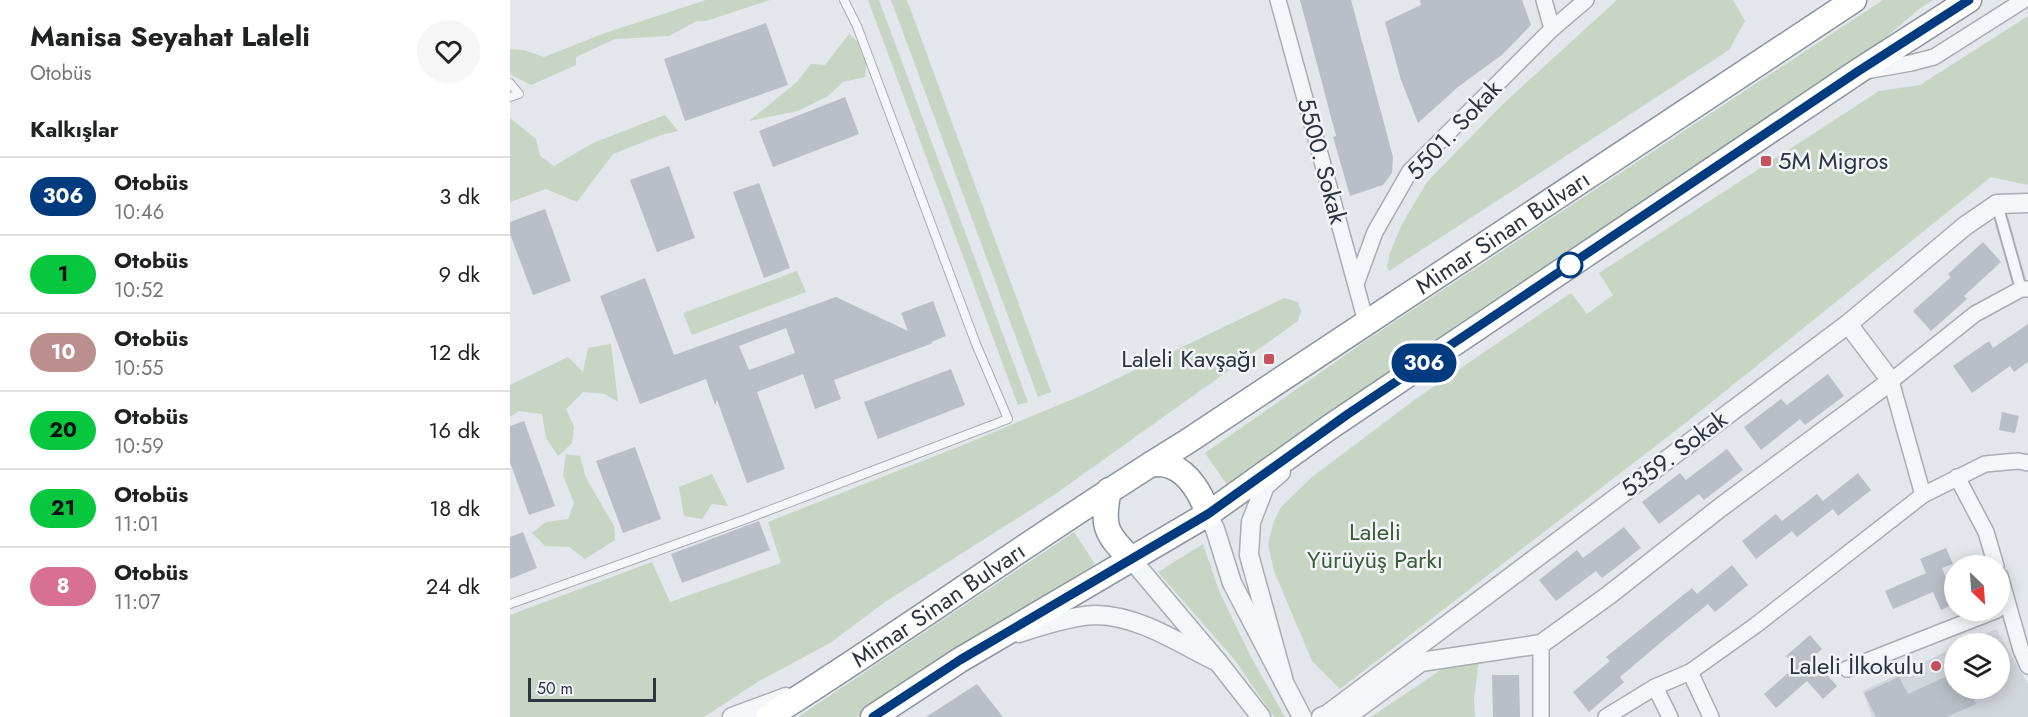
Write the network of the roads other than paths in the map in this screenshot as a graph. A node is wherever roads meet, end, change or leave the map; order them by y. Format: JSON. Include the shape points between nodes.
{"nodes":[{"id":1,"x":844,"y":0,"type":"edge"},
{"id":2,"x":1278,"y":0,"type":"edge"},
{"id":3,"x":1544,"y":0,"type":"edge"},
{"id":4,"x":1586,"y":0,"type":"edge"},
{"id":5,"x":1854,"y":0,"type":"edge"},
{"id":6,"x":1969,"y":0,"type":"edge"},
{"id":7,"x":2024,"y":0,"type":"edge"},
{"id":8,"x":1552,"y":29,"type":"junction"},
{"id":9,"x":1857,"y":72,"type":"junction"},
{"id":10,"x":510,"y":83,"type":"edge"},
{"id":11,"x":510,"y":97,"type":"edge"},
{"id":12,"x":2028,"y":203,"type":"edge"},
{"id":13,"x":1997,"y":204,"type":"junction"},
{"id":14,"x":1356,"y":284,"type":"junction"},
{"id":15,"x":2026,"y":292,"type":"edge"},
{"id":16,"x":1366,"y":322,"type":"junction"},
{"id":17,"x":1848,"y":324,"type":"junction"},
{"id":18,"x":1891,"y":381,"type":"junction"},
{"id":19,"x":1330,"y":427,"type":"junction"},
{"id":20,"x":2028,"y":463,"type":"edge"},
{"id":21,"x":1151,"y":464,"type":"junction"},
{"id":22,"x":1957,"y":477,"type":"junction"},
{"id":23,"x":1109,"y":490,"type":"junction"},
{"id":24,"x":1923,"y":495,"type":"junction"},
{"id":25,"x":1208,"y":514,"type":"junction"},
{"id":26,"x":1993,"y":555,"type":"edge"},
{"id":27,"x":1132,"y":560,"type":"junction"},
{"id":28,"x":510,"y":604,"type":"edge"},
{"id":29,"x":1971,"y":621,"type":"edge"},
{"id":30,"x":2008,"y":621,"type":"edge"},
{"id":31,"x":992,"y":641,"type":"junction"},
{"id":32,"x":1541,"y":644,"type":"junction"},
{"id":33,"x":1218,"y":662,"type":"junction"},
{"id":34,"x":2028,"y":666,"type":"edge"},
{"id":35,"x":1846,"y":669,"type":"dead end"},
{"id":36,"x":1690,"y":672,"type":"junction"},
{"id":37,"x":1283,"y":678,"type":"junction"},
{"id":38,"x":819,"y":685,"type":"junction"},
{"id":39,"x":1655,"y":687,"type":"junction"},
{"id":40,"x":732,"y":717,"type":"edge"},
{"id":41,"x":768,"y":717,"type":"edge"},
{"id":42,"x":873,"y":717,"type":"edge"},
{"id":43,"x":1261,"y":717,"type":"edge"},
{"id":44,"x":1302,"y":717,"type":"edge"},
{"id":45,"x":1321,"y":717,"type":"edge"},
{"id":46,"x":1346,"y":717,"type":"edge"},
{"id":47,"x":1540,"y":717,"type":"edge"},
{"id":48,"x":1606,"y":717,"type":"edge"},
{"id":49,"x":1670,"y":717,"type":"edge"},
{"id":50,"x":1711,"y":717,"type":"edge"}],
"edges":[{"from":1,"to":28,"type":"lane","via":[[1008,419]]},
{"from":2,"to":14,"type":"street","name":"5500. Sokak"},
{"from":3,"to":8,"type":"street"},
{"from":4,"to":8,"type":"street","name":"5501. Sokak"},
{"from":5,"to":16,"type":"highway","name":"Mimar Sinan Bulvarı"},
{"from":6,"to":9,"type":"highway"},
{"from":7,"to":9,"type":"street","via":[[1934,57]]},
{"from":8,"to":14,"type":"street","name":"5501. Sokak","via":[[1410,171],[1375,232]]},
{"from":9,"to":19,"type":"highway"},
{"from":10,"to":11,"type":"lane","via":[[519,94]]},
{"from":12,"to":13,"type":"street"},
{"from":13,"to":15,"type":"street"},
{"from":13,"to":17,"type":"street","name":"5359. Sokak"},
{"from":14,"to":16,"type":"street","name":"5500. Sokak"},
{"from":15,"to":18,"type":"street","via":[[1975,314]]},
{"from":16,"to":21,"type":"highway","name":"Mimar Sinan Bulvarı"},
{"from":17,"to":18,"type":"street"},
{"from":17,"to":45,"type":"street","name":"5359. Sokak"},
{"from":18,"to":24,"type":"street"},
{"from":18,"to":32,"type":"street"},
{"from":19,"to":25,"type":"highway"},
{"from":19,"to":37,"type":"street","via":[[1265,486],[1251,522],[1249,555]]},
{"from":20,"to":22,"type":"street","via":[[1985,464]]},
{"from":21,"to":23,"type":"highway"},
{"from":21,"to":25,"type":"highway","via":[[1170,466],[1185,475],[1202,497]]},
{"from":22,"to":24,"type":"street"},
{"from":22,"to":26,"type":"street","via":[[1986,532]]},
{"from":23,"to":27,"type":"highway","via":[[1104,512],[1106,528]]},
{"from":23,"to":38,"type":"highway","name":"Mimar Sinan Bulvarı"},
{"from":24,"to":36,"type":"street"},
{"from":25,"to":27,"type":"highway"},
{"from":25,"to":37,"type":"street","via":[[1232,583]]},
{"from":27,"to":31,"type":"highway"},
{"from":27,"to":33,"type":"street"},
{"from":29,"to":35,"type":"street"},
{"from":30,"to":34,"type":"street"},
{"from":31,"to":33,"type":"street","via":[[1096,615],[1135,622]]},
{"from":31,"to":42,"type":"highway"},
{"from":32,"to":46,"type":"street","via":[[1421,662]]},
{"from":32,"to":47,"type":"street"},
{"from":33,"to":43,"type":"street"},
{"from":36,"to":39,"type":"street"},
{"from":36,"to":50,"type":"street"},
{"from":37,"to":44,"type":"street"},
{"from":38,"to":40,"type":"street"},
{"from":38,"to":41,"type":"highway","name":"Mimar Sinan Bulvarı"},
{"from":39,"to":48,"type":"street"},
{"from":39,"to":49,"type":"street"}]}
